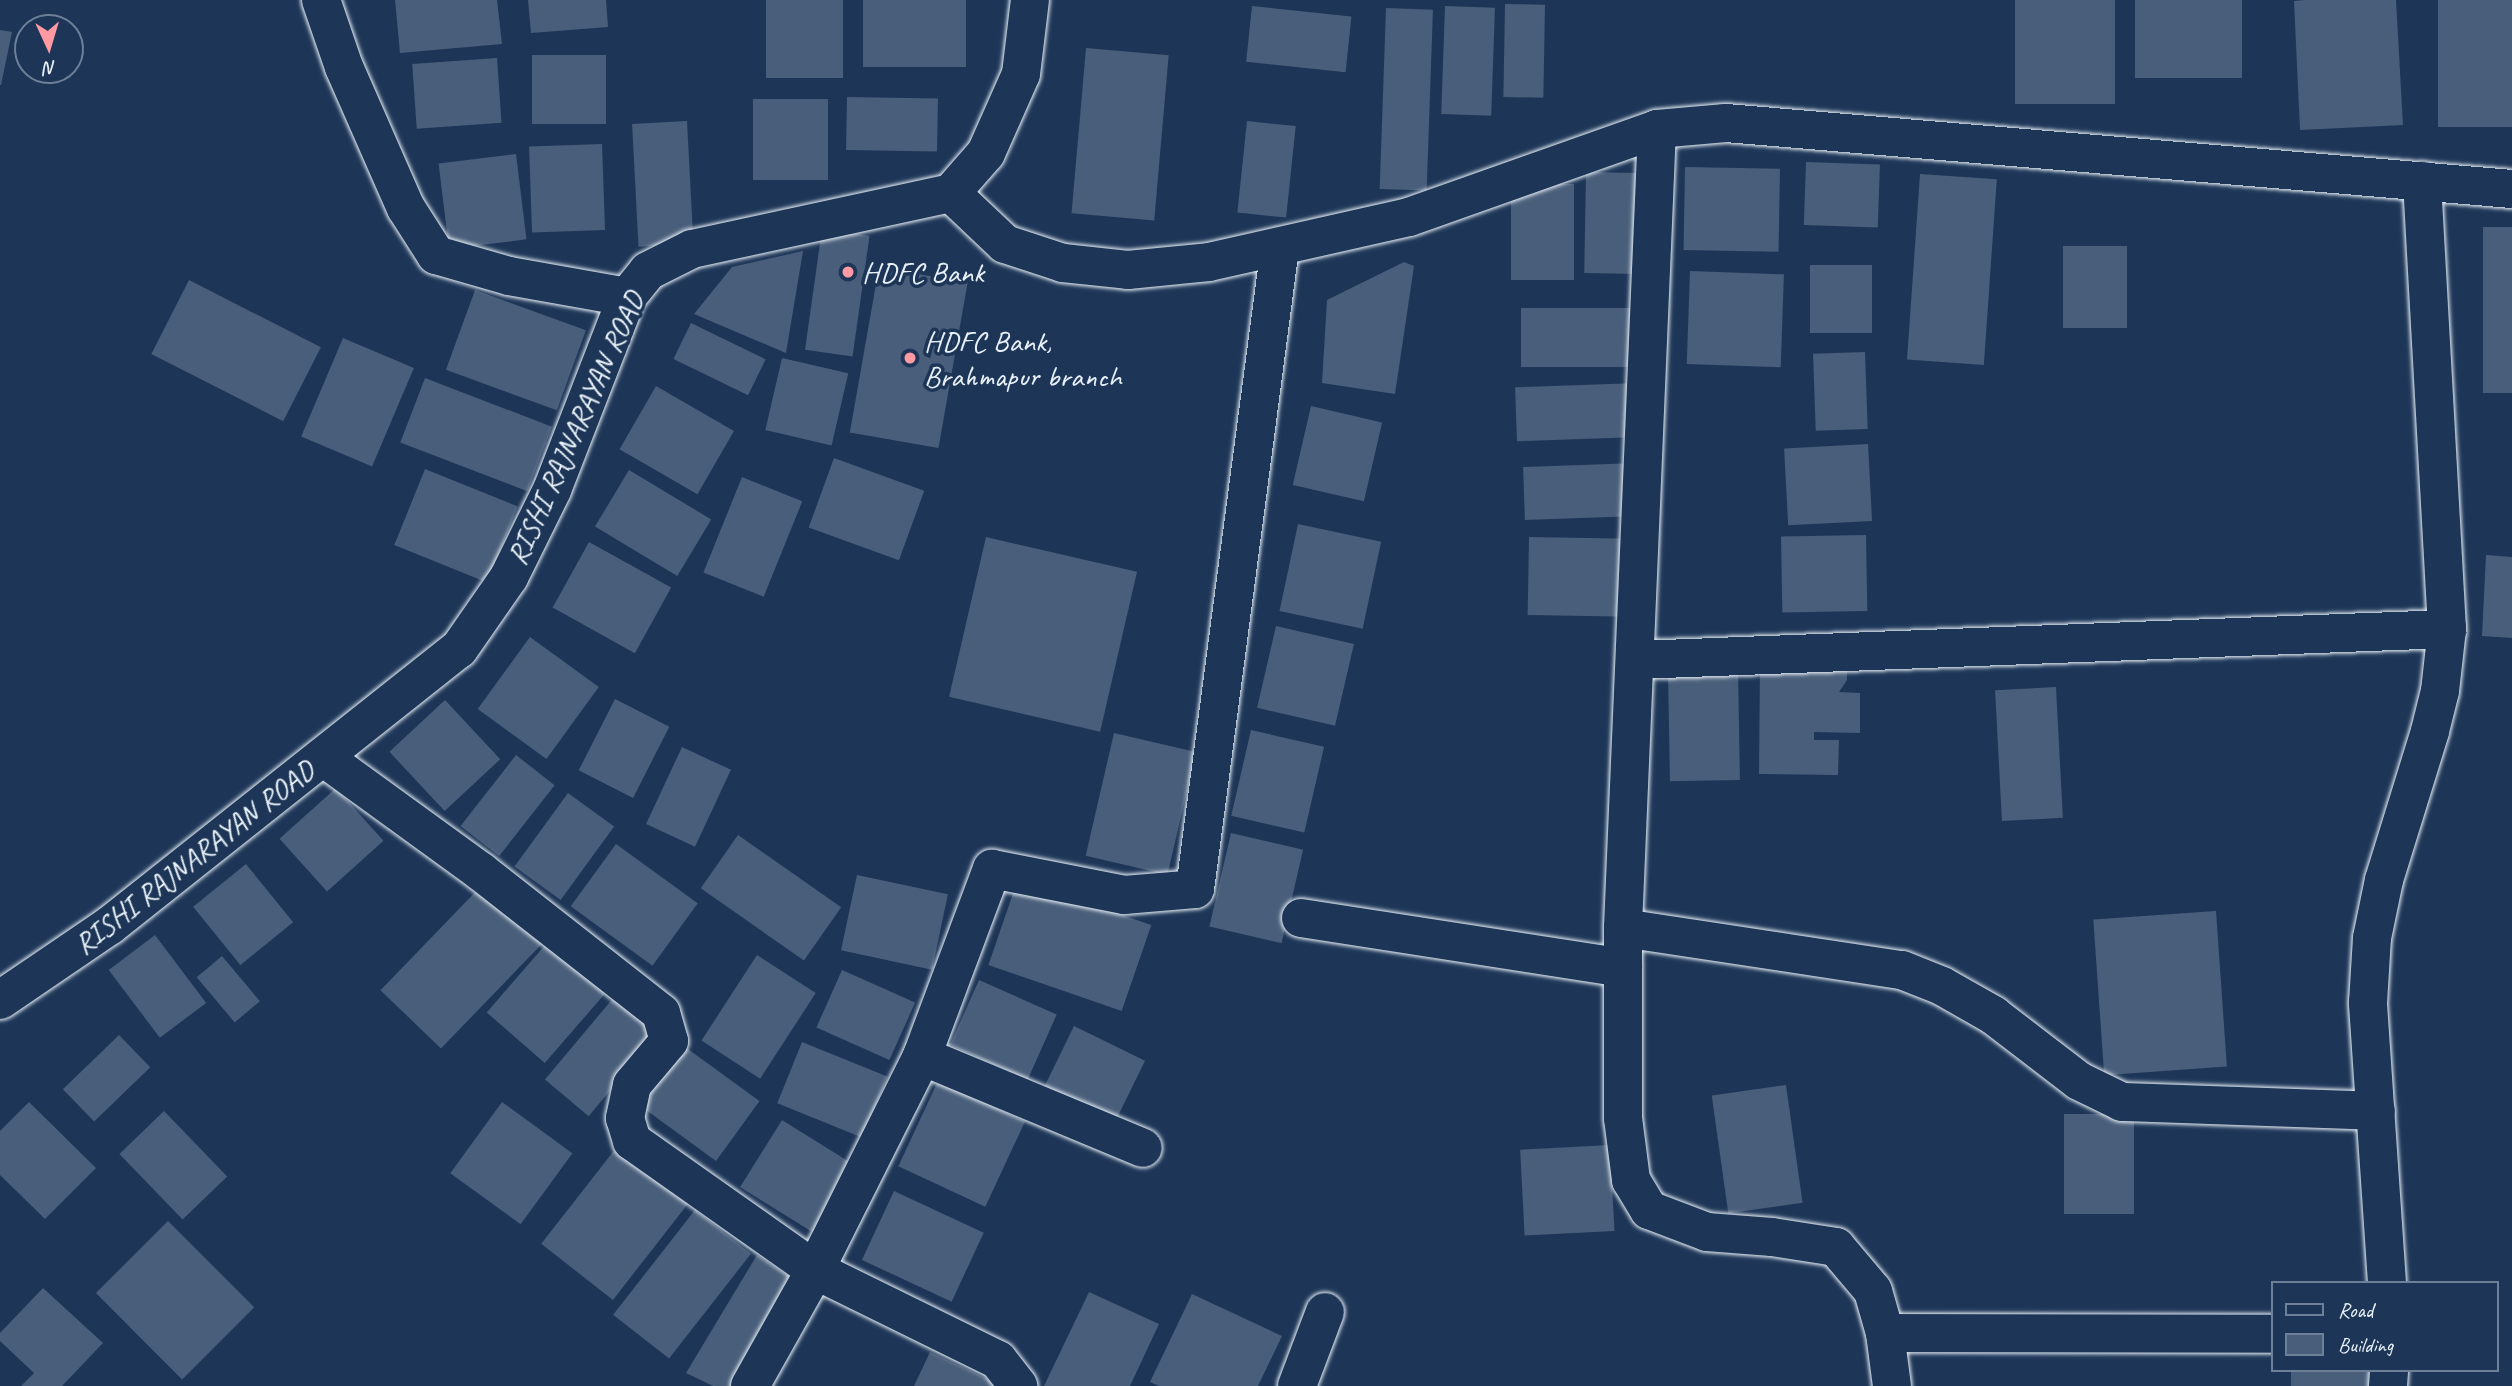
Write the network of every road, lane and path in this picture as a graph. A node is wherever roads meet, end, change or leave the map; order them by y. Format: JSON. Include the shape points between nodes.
{"nodes":[{"id":1,"x":321,"y":0,"type":"edge"},
{"id":2,"x":1030,"y":0,"type":"edge"},
{"id":3,"x":1657,"y":129,"type":"junction"},
{"id":4,"x":2422,"y":181,"type":"junction"},
{"id":5,"x":2512,"y":189,"type":"edge"},
{"id":6,"x":951,"y":194,"type":"junction"},
{"id":7,"x":1280,"y":247,"type":"junction"},
{"id":8,"x":627,"y":297,"type":"junction"},
{"id":9,"x":2447,"y":629,"type":"junction"},
{"id":10,"x":1637,"y":660,"type":"junction"},
{"id":11,"x":323,"y":757,"type":"junction"},
{"id":12,"x":1301,"y":918,"type":"dead end"},
{"id":13,"x":1623,"y":928,"type":"junction"},
{"id":14,"x":1623,"y":968,"type":"junction"},
{"id":15,"x":0,"y":1000,"type":"edge"},
{"id":16,"x":922,"y":1056,"type":"junction"},
{"id":17,"x":2376,"y":1111,"type":"junction"},
{"id":18,"x":1143,"y":1148,"type":"dead end"},
{"id":19,"x":815,"y":1270,"type":"junction"},
{"id":20,"x":2387,"y":1281,"type":"edge"},
{"id":21,"x":1325,"y":1312,"type":"dead end"},
{"id":22,"x":1885,"y":1333,"type":"junction"},
{"id":23,"x":2270,"y":1334,"type":"edge"},
{"id":24,"x":750,"y":1386,"type":"edge"},
{"id":25,"x":1018,"y":1386,"type":"edge"},
{"id":26,"x":1297,"y":1386,"type":"edge"},
{"id":27,"x":1892,"y":1386,"type":"edge"}],
"edges":[{"from":1,"to":8,"type":"street","via":[[344,67],[406,208],[436,255],[509,276]]},
{"from":2,"to":6,"type":"street","via":[[1021,74],[986,153]]},
{"from":3,"to":4,"type":"street","via":[[1726,123]]},
{"from":3,"to":7,"type":"street","via":[[1409,217]]},
{"from":3,"to":10,"type":"street"},
{"from":4,"to":5,"type":"street"},
{"from":4,"to":9,"type":"street"},
{"from":6,"to":7,"type":"street","via":[[1005,244],[1063,263],[1128,270],[1209,262]]},
{"from":6,"to":8,"type":"street","name":"RISHI RAJNARAYAN ROAD","via":[[692,249],[648,271]]},
{"from":7,"to":16,"type":"street","via":[[1195,889],[1124,895],[992,869]]},
{"from":8,"to":11,"type":"street","name":"RISHI RAJNARAYAN ROAD","via":[[552,490],[509,577],[459,649]]},
{"from":9,"to":10,"type":"street"},
{"from":9,"to":17,"type":"street","via":[[2440,691],[2384,880],[2372,938],[2368,1003]]},
{"from":10,"to":13,"type":"street"},
{"from":11,"to":15,"type":"street","name":"RISHI RAJNARAYAN ROAD","via":[[109,926]]},
{"from":11,"to":19,"type":"street","via":[[480,871],[662,1013],[669,1041],[632,1085],[625,1118],[632,1141]]},
{"from":12,"to":14,"type":"street"},
{"from":13,"to":14,"type":"street"},
{"from":13,"to":17,"type":"street","via":[[1902,970],[1993,1015],[2079,1081],[2122,1102]]},
{"from":14,"to":22,"type":"street","via":[[1623,1118],[1631,1181],[1649,1210],[1707,1232],[1836,1247],[1872,1291]]},
{"from":16,"to":18,"type":"street"},
{"from":16,"to":19,"type":"street"},
{"from":17,"to":20,"type":"street"},
{"from":19,"to":24,"type":"street"},
{"from":19,"to":25,"type":"street","via":[[998,1360]]},
{"from":21,"to":26,"type":"street"},
{"from":22,"to":23,"type":"street"},
{"from":22,"to":27,"type":"street"}]}
